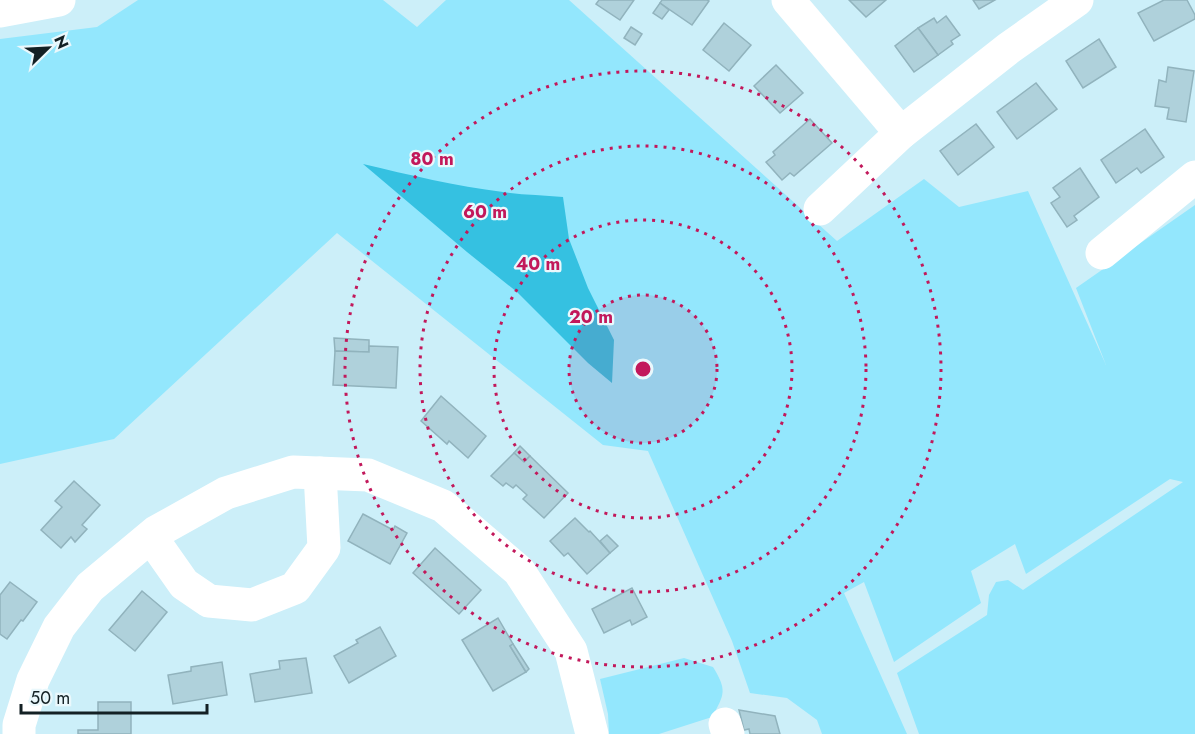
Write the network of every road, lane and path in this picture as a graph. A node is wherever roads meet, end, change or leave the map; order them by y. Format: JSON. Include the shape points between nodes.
{"nodes":[{"id":1,"x":59,"y":0,"type":"edge"},
{"id":2,"x":789,"y":0,"type":"edge"},
{"id":3,"x":1077,"y":0,"type":"edge"},
{"id":4,"x":0,"y":11,"type":"edge"},
{"id":5,"x":901,"y":133,"type":"junction"},
{"id":6,"x":1195,"y":177,"type":"edge"},
{"id":7,"x":820,"y":209,"type":"dead end"},
{"id":8,"x":1102,"y":253,"type":"dead end"},
{"id":9,"x":320,"y":473,"type":"junction"},
{"id":10,"x":151,"y":537,"type":"junction"},
{"id":11,"x":11,"y":729,"type":"edge"},
{"id":12,"x":592,"y":734,"type":"edge"}],
"edges":[{"from":1,"to":4,"type":"street"},
{"from":2,"to":5,"type":"street"},
{"from":3,"to":5,"type":"street"},
{"from":5,"to":7,"type":"street"},
{"from":6,"to":8,"type":"street"},
{"from":9,"to":10,"type":"street","via":[[293,472],[226,493]]},
{"from":9,"to":10,"type":"street","via":[[324,548],[296,588],[252,605],[209,601],[184,584]]},
{"from":9,"to":12,"type":"street","via":[[368,475],[443,506],[519,571],[571,651]]},
{"from":10,"to":11,"type":"street","via":[[90,587],[59,627]]}]}
